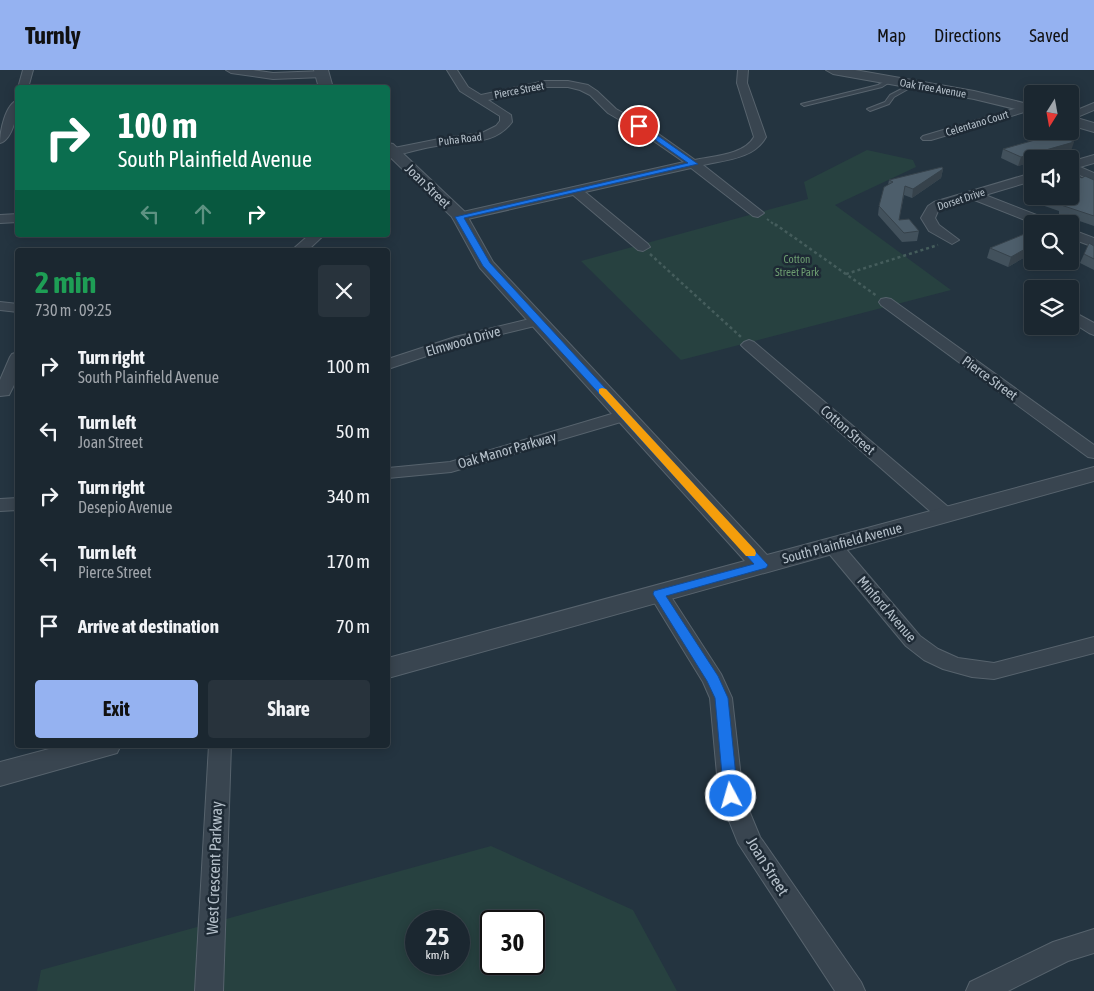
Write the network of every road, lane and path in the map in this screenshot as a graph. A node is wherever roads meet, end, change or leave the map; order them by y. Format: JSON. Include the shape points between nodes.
{"nodes":[{"id":1,"x":28,"y":70,"type":"edge"},
{"id":2,"x":231,"y":70,"type":"edge"},
{"id":3,"x":452,"y":70,"type":"edge"},
{"id":4,"x":743,"y":70,"type":"edge"},
{"id":5,"x":833,"y":70,"type":"edge"},
{"id":6,"x":323,"y":77,"type":"edge"},
{"id":7,"x":891,"y":80,"type":"junction"},
{"id":8,"x":914,"y":84,"type":"junction"},
{"id":9,"x":23,"y":85,"type":"edge"},
{"id":10,"x":874,"y":88,"type":"junction"},
{"id":11,"x":895,"y":95,"type":"junction"},
{"id":12,"x":478,"y":99,"type":"junction"},
{"id":13,"x":804,"y":104,"type":"dead end"},
{"id":14,"x":1094,"y":106,"type":"edge"},
{"id":15,"x":15,"y":107,"type":"edge"},
{"id":16,"x":1024,"y":108,"type":"edge"},
{"id":17,"x":870,"y":109,"type":"dead end"},
{"id":18,"x":0,"y":111,"type":"edge"},
{"id":19,"x":15,"y":111,"type":"edge"},
{"id":20,"x":1024,"y":111,"type":"edge"},
{"id":21,"x":1079,"y":114,"type":"edge"},
{"id":22,"x":1079,"y":122,"type":"edge"},
{"id":23,"x":1094,"y":128,"type":"edge"},
{"id":24,"x":927,"y":138,"type":"dead end"},
{"id":25,"x":0,"y":140,"type":"edge"},
{"id":26,"x":390,"y":150,"type":"edge"},
{"id":27,"x":1094,"y":159,"type":"edge"},
{"id":28,"x":694,"y":164,"type":"junction"},
{"id":29,"x":1079,"y":164,"type":"edge"},
{"id":30,"x":1079,"y":171,"type":"edge"},
{"id":31,"x":1094,"y":177,"type":"edge"},
{"id":32,"x":1024,"y":179,"type":"edge"},
{"id":33,"x":575,"y":190,"type":"junction"},
{"id":34,"x":973,"y":195,"type":"junction"},
{"id":35,"x":758,"y":213,"type":"joint"},
{"id":36,"x":1024,"y":215,"type":"edge"},
{"id":37,"x":459,"y":217,"type":"junction"},
{"id":38,"x":15,"y":218,"type":"edge"},
{"id":39,"x":0,"y":219,"type":"edge"},
{"id":40,"x":314,"y":237,"type":"edge"},
{"id":41,"x":1079,"y":237,"type":"edge"},
{"id":42,"x":952,"y":240,"type":"joint"},
{"id":43,"x":1094,"y":243,"type":"edge"},
{"id":44,"x":643,"y":247,"type":"joint"},
{"id":45,"x":302,"y":248,"type":"edge"},
{"id":46,"x":845,"y":274,"type":"junction"},
{"id":47,"x":886,"y":302,"type":"joint"},
{"id":48,"x":0,"y":306,"type":"edge"},
{"id":49,"x":15,"y":308,"type":"edge"},
{"id":50,"x":1079,"y":320,"type":"edge"},
{"id":51,"x":538,"y":321,"type":"junction"},
{"id":52,"x":1094,"y":330,"type":"edge"},
{"id":53,"x":749,"y":344,"type":"joint"},
{"id":54,"x":390,"y":363,"type":"edge"},
{"id":55,"x":15,"y":367,"type":"edge"},
{"id":56,"x":7,"y":392,"type":"edge"},
{"id":57,"x":625,"y":415,"type":"junction"},
{"id":58,"x":1094,"y":453,"type":"edge"},
{"id":59,"x":390,"y":473,"type":"edge"},
{"id":60,"x":1094,"y":474,"type":"edge"},
{"id":61,"x":15,"y":504,"type":"edge"},
{"id":62,"x":0,"y":505,"type":"edge"},
{"id":63,"x":946,"y":515,"type":"junction"},
{"id":64,"x":833,"y":546,"type":"junction"},
{"id":65,"x":762,"y":565,"type":"junction"},
{"id":66,"x":659,"y":594,"type":"junction"},
{"id":67,"x":1094,"y":645,"type":"edge"},
{"id":68,"x":390,"y":667,"type":"edge"},
{"id":69,"x":96,"y":748,"type":"edge"},
{"id":70,"x":220,"y":748,"type":"edge"},
{"id":71,"x":0,"y":774,"type":"edge"},
{"id":72,"x":1094,"y":941,"type":"edge"},
{"id":73,"x":209,"y":991,"type":"edge"},
{"id":74,"x":851,"y":991,"type":"edge"},
{"id":75,"x":980,"y":991,"type":"edge"}],
"edges":[{"from":1,"to":9,"type":"street"},
{"from":2,"to":6,"type":"street","via":[[273,76]]},
{"from":3,"to":12,"type":"street","name":"Puha Road","via":[[464,89]]},
{"from":4,"to":28,"type":"street","via":[[742,83],[760,137],[757,144],[741,153]]},
{"from":5,"to":7,"type":"street","name":"Oak Tree Avenue"},
{"from":7,"to":8,"type":"street","name":"Oak Tree Avenue"},
{"from":7,"to":10,"type":"lane"},
{"from":8,"to":11,"type":"lane"},
{"from":8,"to":16,"type":"street","name":"Oak Tree Avenue"},
{"from":10,"to":11,"type":"lane"},
{"from":10,"to":13,"type":"lane"},
{"from":11,"to":17,"type":"lane","via":[[887,103]]},
{"from":12,"to":26,"type":"street","name":"Puha Road","via":[[505,115],[506,122],[496,132],[482,137]]},
{"from":12,"to":28,"type":"street","name":"Pierce Street","via":[[547,84],[586,88],[612,111]]},
{"from":14,"to":21,"type":"street"},
{"from":15,"to":18,"type":"street"},
{"from":19,"to":25,"type":"street"},
{"from":20,"to":24,"type":"street","name":"Celentano Court"},
{"from":22,"to":23,"type":"street"},
{"from":26,"to":37,"type":"street","name":"Joan Street"},
{"from":27,"to":29,"type":"street"},
{"from":28,"to":33,"type":"street"},
{"from":28,"to":35,"type":"street","name":"Pierce Street"},
{"from":30,"to":31,"type":"street"},
{"from":32,"to":34,"type":"street","name":"Dorset Drive"},
{"from":33,"to":37,"type":"street"},
{"from":33,"to":44,"type":"street"},
{"from":34,"to":36,"type":"street"},
{"from":34,"to":42,"type":"street","name":"Dorset Drive","via":[[939,205],[929,213],[928,218],[934,228]]},
{"from":35,"to":46,"type":"path"},
{"from":37,"to":51,"type":"street","name":"Joan Street","via":[[486,264]]},
{"from":38,"to":39,"type":"street"},
{"from":40,"to":45,"type":"street"},
{"from":41,"to":43,"type":"street"},
{"from":42,"to":46,"type":"path"},
{"from":44,"to":53,"type":"path"},
{"from":46,"to":47,"type":"path"},
{"from":47,"to":58,"type":"street","name":"Pierce Street"},
{"from":48,"to":49,"type":"street"},
{"from":50,"to":52,"type":"street"},
{"from":51,"to":54,"type":"street","name":"Elmwood Drive","via":[[460,340]]},
{"from":51,"to":57,"type":"street","name":"Joan Street"},
{"from":53,"to":63,"type":"street","name":"Cotton Street"},
{"from":55,"to":56,"type":"street"},
{"from":57,"to":59,"type":"street","name":"Oak Manor Parkway","via":[[451,467]]},
{"from":57,"to":65,"type":"street","name":"Joan Street"},
{"from":60,"to":63,"type":"street","name":"South Plainfield Avenue"},
{"from":61,"to":62,"type":"street"},
{"from":63,"to":64,"type":"street","name":"South Plainfield Avenue"},
{"from":64,"to":65,"type":"street","name":"South Plainfield Avenue"},
{"from":64,"to":67,"type":"street","name":"Minford Avenue","via":[[913,641],[949,664],[994,671]]},
{"from":65,"to":66,"type":"street","name":"South Plainfield Avenue"},
{"from":66,"to":68,"type":"street","name":"South Plainfield Avenue"},
{"from":66,"to":74,"type":"street","name":"Joan Street","via":[[721,698],[731,796],[750,843]]},
{"from":69,"to":71,"type":"street"},
{"from":70,"to":73,"type":"street","name":"West Crescent Parkway"},
{"from":72,"to":75,"type":"street","via":[[1062,951]]}]}
